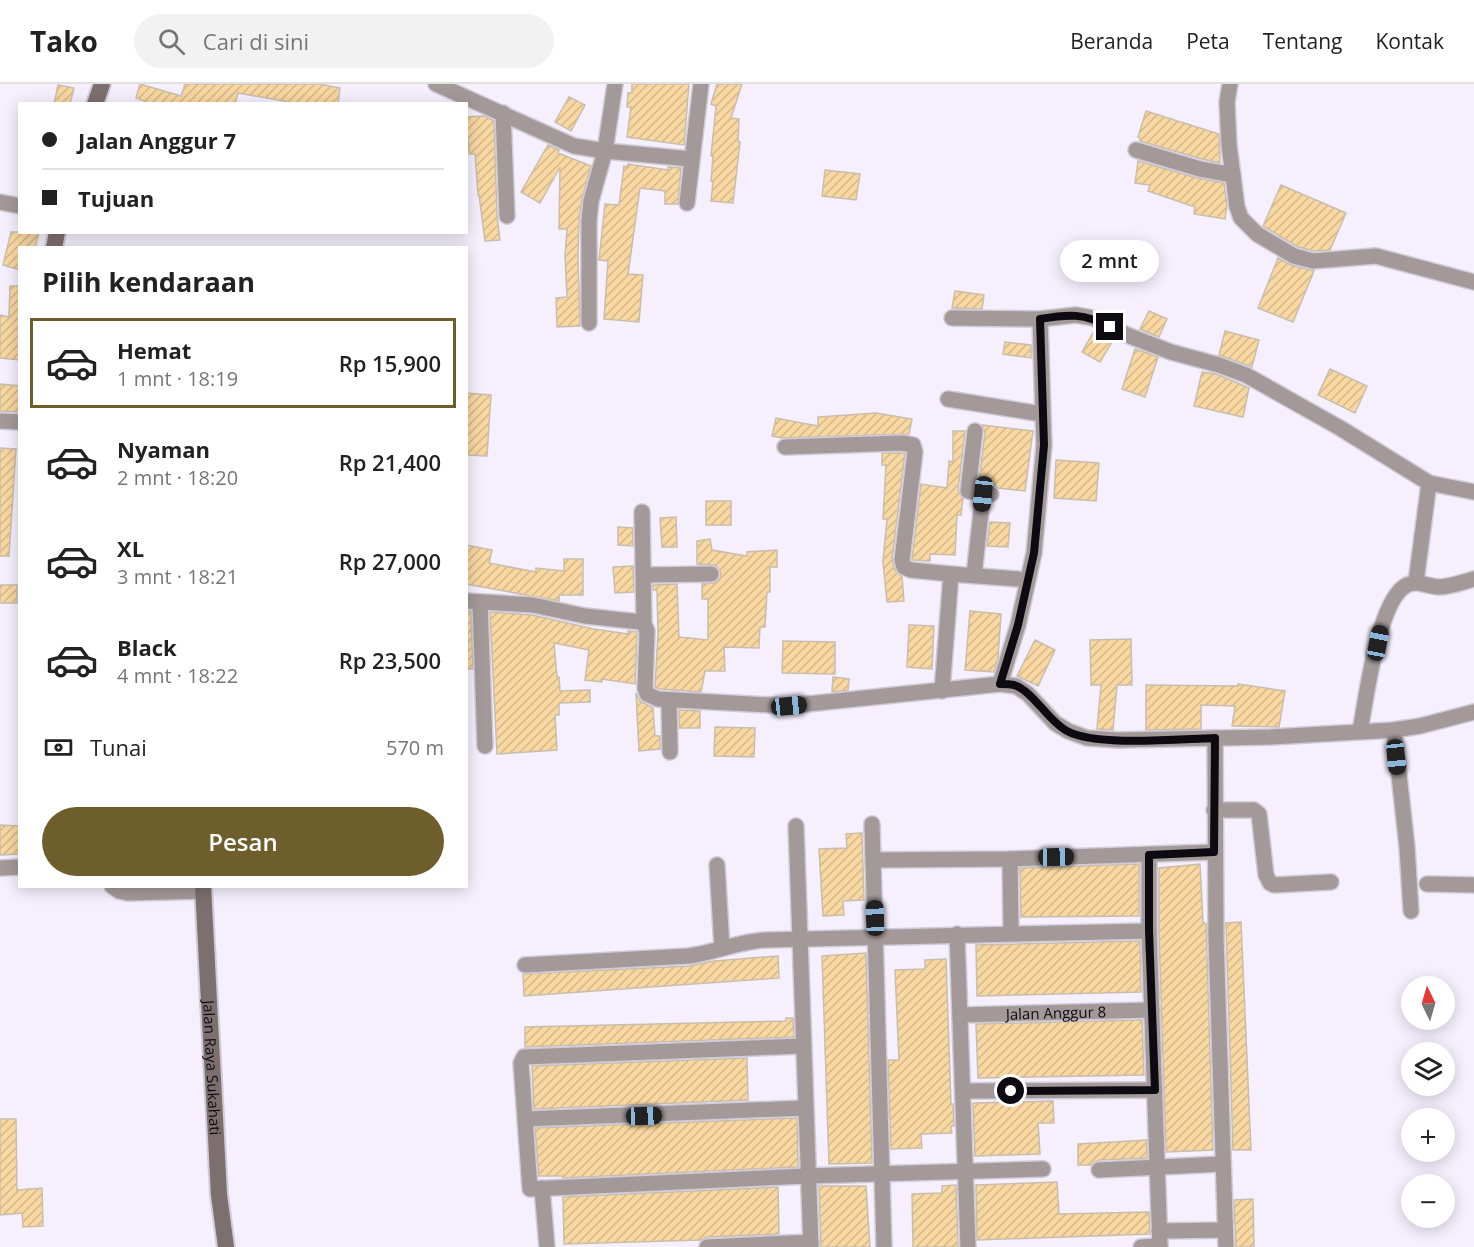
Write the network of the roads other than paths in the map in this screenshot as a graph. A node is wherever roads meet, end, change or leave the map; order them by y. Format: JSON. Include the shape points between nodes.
{"nodes":[{"id":1,"x":102,"y":84,"type":"edge"},
{"id":2,"x":436,"y":84,"type":"edge"},
{"id":3,"x":615,"y":84,"type":"edge"},
{"id":4,"x":701,"y":84,"type":"edge"},
{"id":5,"x":1230,"y":84,"type":"edge"},
{"id":6,"x":96,"y":102,"type":"edge"},
{"id":7,"x":503,"y":113,"type":"junction"},
{"id":8,"x":522,"y":123,"type":"junction"},
{"id":9,"x":1136,"y":150,"type":"dead end"},
{"id":10,"x":605,"y":151,"type":"junction"},
{"id":11,"x":505,"y":157,"type":"junction"},
{"id":12,"x":691,"y":159,"type":"junction"},
{"id":13,"x":1233,"y":175,"type":"junction"},
{"id":14,"x":0,"y":202,"type":"edge"},
{"id":15,"x":687,"y":203,"type":"dead end"},
{"id":16,"x":18,"y":206,"type":"edge"},
{"id":17,"x":507,"y":216,"type":"dead end"},
{"id":18,"x":1474,"y":282,"type":"edge"},
{"id":19,"x":952,"y":318,"type":"dead end"},
{"id":20,"x":1040,"y":319,"type":"junction"},
{"id":21,"x":589,"y":323,"type":"dead end"},
{"id":22,"x":948,"y":399,"type":"dead end"},
{"id":23,"x":1042,"y":414,"type":"junction"},
{"id":24,"x":0,"y":421,"type":"edge"},
{"id":25,"x":18,"y":422,"type":"edge"},
{"id":26,"x":975,"y":431,"type":"dead end"},
{"id":27,"x":784,"y":447,"type":"dead end"},
{"id":28,"x":1430,"y":483,"type":"junction"},
{"id":29,"x":1474,"y":492,"type":"edge"},
{"id":30,"x":642,"y":512,"type":"dead end"},
{"id":31,"x":711,"y":573,"type":"dead end"},
{"id":32,"x":951,"y":574,"type":"junction"},
{"id":33,"x":644,"y":575,"type":"junction"},
{"id":34,"x":974,"y":575,"type":"junction"},
{"id":35,"x":1018,"y":579,"type":"dead end"},
{"id":36,"x":1474,"y":579,"type":"edge"},
{"id":37,"x":1416,"y":582,"type":"junction"},
{"id":38,"x":473,"y":601,"type":"edge"},
{"id":39,"x":644,"y":624,"type":"junction"},
{"id":40,"x":1000,"y":684,"type":"junction"},
{"id":41,"x":942,"y":691,"type":"junction"},
{"id":42,"x":669,"y":700,"type":"junction"},
{"id":43,"x":1474,"y":712,"type":"edge"},
{"id":44,"x":1394,"y":730,"type":"junction"},
{"id":45,"x":1360,"y":731,"type":"junction"},
{"id":46,"x":1215,"y":738,"type":"junction"},
{"id":47,"x":485,"y":746,"type":"dead end"},
{"id":48,"x":670,"y":752,"type":"dead end"},
{"id":49,"x":1214,"y":810,"type":"junction"},
{"id":50,"x":872,"y":824,"type":"dead end"},
{"id":51,"x":796,"y":826,"type":"dead end"},
{"id":52,"x":1214,"y":852,"type":"junction"},
{"id":53,"x":1149,"y":855,"type":"junction"},
{"id":54,"x":1010,"y":859,"type":"junction"},
{"id":55,"x":873,"y":860,"type":"junction"},
{"id":56,"x":717,"y":865,"type":"dead end"},
{"id":57,"x":18,"y":867,"type":"edge"},
{"id":58,"x":0,"y":868,"type":"edge"},
{"id":59,"x":1331,"y":882,"type":"dead end"},
{"id":60,"x":1427,"y":884,"type":"dead end"},
{"id":61,"x":1474,"y":885,"type":"edge"},
{"id":62,"x":115,"y":888,"type":"edge"},
{"id":63,"x":203,"y":889,"type":"edge"},
{"id":64,"x":1412,"y":910,"type":"dead end"},
{"id":65,"x":1149,"y":931,"type":"junction"},
{"id":66,"x":1011,"y":933,"type":"junction"},
{"id":67,"x":957,"y":934,"type":"junction"},
{"id":68,"x":876,"y":938,"type":"junction"},
{"id":69,"x":801,"y":939,"type":"junction"},
{"id":70,"x":722,"y":948,"type":"junction"},
{"id":71,"x":525,"y":965,"type":"dead end"},
{"id":72,"x":1152,"y":1010,"type":"junction"},
{"id":73,"x":960,"y":1015,"type":"junction"},
{"id":74,"x":803,"y":1046,"type":"junction"},
{"id":75,"x":1155,"y":1090,"type":"junction"},
{"id":76,"x":963,"y":1091,"type":"junction"},
{"id":77,"x":805,"y":1108,"type":"junction"},
{"id":78,"x":526,"y":1119,"type":"junction"},
{"id":79,"x":1222,"y":1164,"type":"junction"},
{"id":80,"x":1157,"y":1168,"type":"junction"},
{"id":81,"x":1043,"y":1169,"type":"dead end"},
{"id":82,"x":1099,"y":1170,"type":"dead end"},
{"id":83,"x":965,"y":1172,"type":"junction"},
{"id":84,"x":883,"y":1174,"type":"junction"},
{"id":85,"x":807,"y":1176,"type":"junction"},
{"id":86,"x":542,"y":1188,"type":"junction"},
{"id":87,"x":1225,"y":1230,"type":"junction"},
{"id":88,"x":1160,"y":1241,"type":"edge"},
{"id":89,"x":811,"y":1245,"type":"edge"},
{"id":90,"x":226,"y":1247,"type":"edge"},
{"id":91,"x":547,"y":1247,"type":"edge"},
{"id":92,"x":707,"y":1247,"type":"edge"},
{"id":93,"x":742,"y":1247,"type":"edge"},
{"id":94,"x":884,"y":1247,"type":"edge"},
{"id":95,"x":968,"y":1247,"type":"edge"},
{"id":96,"x":1141,"y":1247,"type":"edge"},
{"id":97,"x":1226,"y":1247,"type":"edge"}],
"edges":[{"from":1,"to":6,"type":"main road"},
{"from":2,"to":7,"type":"street"},
{"from":3,"to":10,"type":"street"},
{"from":4,"to":12,"type":"street"},
{"from":5,"to":13,"type":"street","via":[[1227,102]]},
{"from":7,"to":8,"type":"street"},
{"from":7,"to":11,"type":"street"},
{"from":8,"to":10,"type":"street","via":[[569,144]]},
{"from":8,"to":11,"type":"street"},
{"from":9,"to":13,"type":"street"},
{"from":10,"to":12,"type":"street"},
{"from":10,"to":21,"type":"street","via":[[589,220]]},
{"from":11,"to":17,"type":"street"},
{"from":12,"to":15,"type":"street"},
{"from":13,"to":18,"type":"street","via":[[1241,218],[1257,234],[1293,256],[1312,261],[1376,256]]},
{"from":14,"to":16,"type":"street"},
{"from":19,"to":20,"type":"street"},
{"from":20,"to":23,"type":"street"},
{"from":20,"to":28,"type":"street","via":[[1076,315],[1093,318],[1171,352],[1246,375]]},
{"from":22,"to":23,"type":"street"},
{"from":23,"to":40,"type":"street","via":[[1044,445],[1034,553]]},
{"from":24,"to":25,"type":"street"},
{"from":26,"to":34,"type":"street","via":[[968,491],[987,494]]},
{"from":27,"to":32,"type":"street","via":[[913,445],[904,567]]},
{"from":28,"to":29,"type":"street"},
{"from":28,"to":37,"type":"street"},
{"from":30,"to":33,"type":"street"},
{"from":31,"to":33,"type":"street"},
{"from":32,"to":34,"type":"street"},
{"from":32,"to":41,"type":"street"},
{"from":33,"to":39,"type":"street"},
{"from":34,"to":35,"type":"street"},
{"from":36,"to":37,"type":"street","via":[[1438,587]]},
{"from":37,"to":45,"type":"street","via":[[1404,586],[1393,597],[1382,621]]},
{"from":38,"to":39,"type":"street","via":[[533,605]]},
{"from":38,"to":47,"type":"street"},
{"from":39,"to":42,"type":"street","via":[[645,688],[652,697]]},
{"from":40,"to":41,"type":"street"},
{"from":40,"to":46,"type":"street","via":[[1016,686],[1055,723],[1087,738]]},
{"from":41,"to":42,"type":"street","via":[[789,706]]},
{"from":42,"to":48,"type":"street"},
{"from":43,"to":44,"type":"street"},
{"from":44,"to":45,"type":"street"},
{"from":44,"to":64,"type":"street"},
{"from":45,"to":46,"type":"street"},
{"from":46,"to":49,"type":"street"},
{"from":49,"to":52,"type":"street"},
{"from":49,"to":59,"type":"street","via":[[1254,810],[1259,814],[1270,883]]},
{"from":50,"to":55,"type":"street"},
{"from":51,"to":69,"type":"street"},
{"from":52,"to":53,"type":"street"},
{"from":52,"to":79,"type":"street"},
{"from":53,"to":54,"type":"street"},
{"from":53,"to":65,"type":"street"},
{"from":54,"to":55,"type":"street"},
{"from":54,"to":66,"type":"street"},
{"from":55,"to":68,"type":"street"},
{"from":56,"to":70,"type":"street"},
{"from":57,"to":58,"type":"street"},
{"from":60,"to":61,"type":"street"},
{"from":62,"to":63,"type":"street","via":[[128,893]]},
{"from":63,"to":90,"type":"main road","name":"Jalan Raya Sukahati","via":[[219,1195]]},
{"from":65,"to":66,"type":"street"},
{"from":65,"to":72,"type":"street"},
{"from":66,"to":67,"type":"street"},
{"from":67,"to":68,"type":"street"},
{"from":67,"to":73,"type":"street"},
{"from":68,"to":69,"type":"street"},
{"from":68,"to":84,"type":"street"},
{"from":69,"to":70,"type":"street","via":[[750,941]]},
{"from":69,"to":74,"type":"street"},
{"from":70,"to":71,"type":"street","via":[[689,956]]},
{"from":72,"to":73,"type":"street","name":"Jalan Anggur 8"},
{"from":72,"to":75,"type":"street"},
{"from":73,"to":76,"type":"street"},
{"from":74,"to":77,"type":"street"},
{"from":74,"to":78,"type":"street","via":[[524,1057],[521,1063]]},
{"from":75,"to":76,"type":"street"},
{"from":75,"to":80,"type":"street"},
{"from":76,"to":83,"type":"street"},
{"from":77,"to":78,"type":"street"},
{"from":77,"to":85,"type":"street"},
{"from":78,"to":86,"type":"street","via":[[530,1189]]},
{"from":79,"to":80,"type":"street"},
{"from":79,"to":87,"type":"street"},
{"from":80,"to":82,"type":"street"},
{"from":80,"to":88,"type":"street"},
{"from":81,"to":83,"type":"street"},
{"from":83,"to":84,"type":"street"},
{"from":83,"to":95,"type":"street"},
{"from":84,"to":85,"type":"street"},
{"from":84,"to":94,"type":"street"},
{"from":85,"to":86,"type":"street"},
{"from":85,"to":89,"type":"street"},
{"from":86,"to":91,"type":"street"},
{"from":87,"to":88,"type":"street"},
{"from":87,"to":97,"type":"street"},
{"from":88,"to":96,"type":"street"},
{"from":89,"to":93,"type":"street"},
{"from":92,"to":93,"type":"street"}]}
